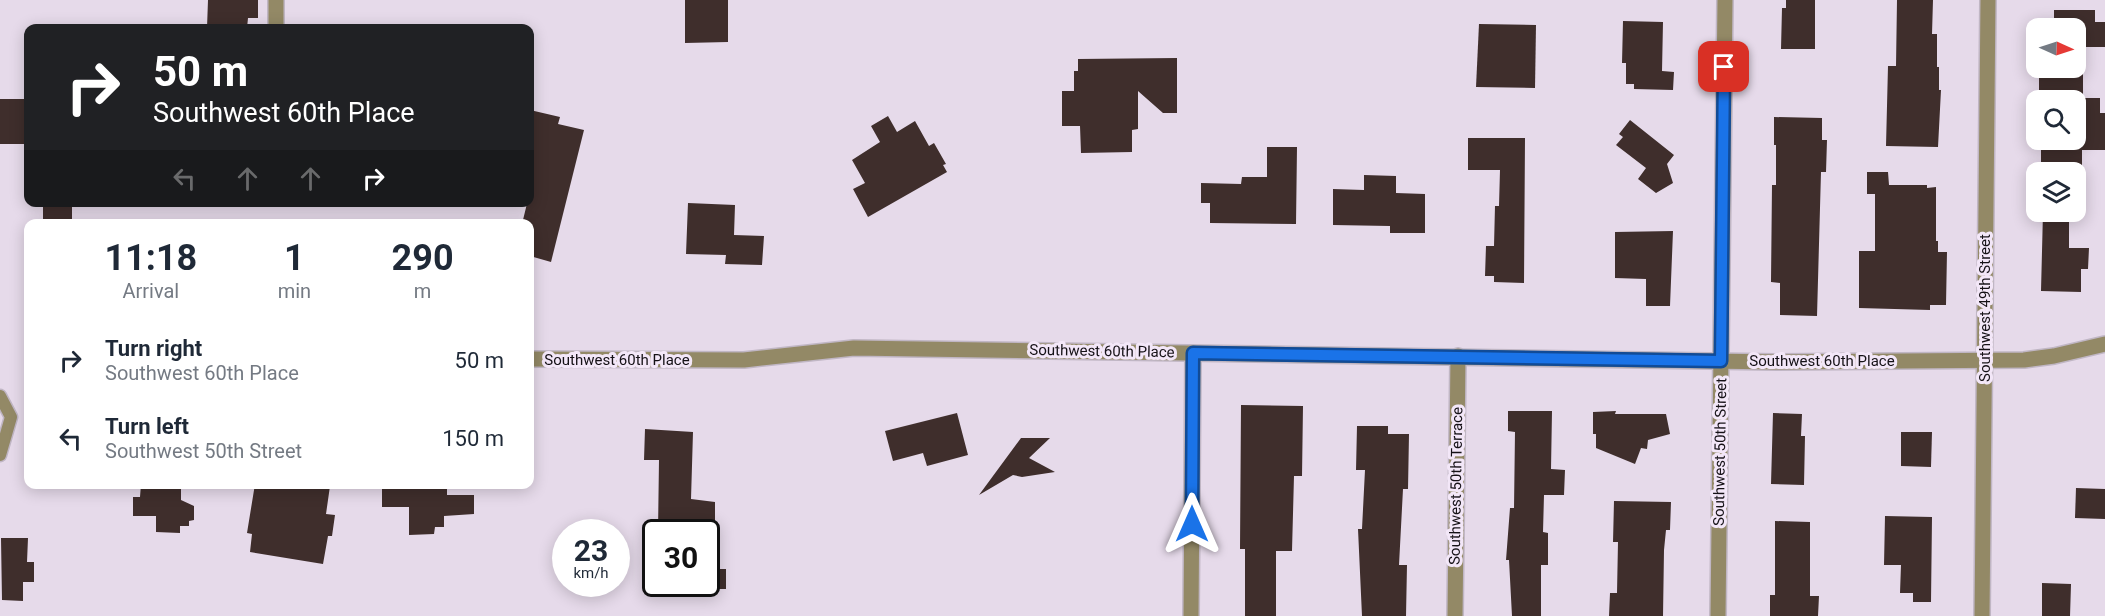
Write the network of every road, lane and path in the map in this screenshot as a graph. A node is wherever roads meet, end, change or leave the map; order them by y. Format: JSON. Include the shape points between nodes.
{"nodes":[{"id":1,"x":276,"y":0,"type":"edge"},
{"id":2,"x":1725,"y":0,"type":"edge"},
{"id":3,"x":1988,"y":0,"type":"edge"},
{"id":4,"x":276,"y":24,"type":"edge"},
{"id":5,"x":2105,"y":344,"type":"edge"},
{"id":6,"x":1193,"y":353,"type":"junction"},
{"id":7,"x":1458,"y":356,"type":"junction"},
{"id":8,"x":534,"y":359,"type":"edge"},
{"id":9,"x":1721,"y":361,"type":"junction"},
{"id":10,"x":1985,"y":361,"type":"junction"},
{"id":11,"x":0,"y":396,"type":"edge"},
{"id":12,"x":0,"y":455,"type":"edge"},
{"id":13,"x":1191,"y":616,"type":"edge"},
{"id":14,"x":1455,"y":616,"type":"edge"},
{"id":15,"x":1718,"y":616,"type":"edge"},
{"id":16,"x":1982,"y":616,"type":"edge"}],
"edges":[{"from":1,"to":4,"type":"street"},
{"from":2,"to":9,"type":"street","name":"Southwest 50th Street"},
{"from":3,"to":10,"type":"street","name":"Southwest 49th Street"},
{"from":5,"to":10,"type":"street","name":"Southwest 60th Place","via":[[2039,358]]},
{"from":6,"to":7,"type":"street","name":"Southwest 60th Place"},
{"from":6,"to":8,"type":"street","name":"Southwest 60th Place","via":[[854,348],[744,360]]},
{"from":6,"to":13,"type":"street"},
{"from":7,"to":9,"type":"street","name":"Southwest 60th Place"},
{"from":7,"to":14,"type":"street","name":"Southwest 50th Terrace"},
{"from":9,"to":10,"type":"street","name":"Southwest 60th Place"},
{"from":9,"to":15,"type":"street","name":"Southwest 50th Street"},
{"from":10,"to":16,"type":"street","name":"Southwest 49th Street"},
{"from":11,"to":12,"type":"lane","via":[[11,417]]}]}
